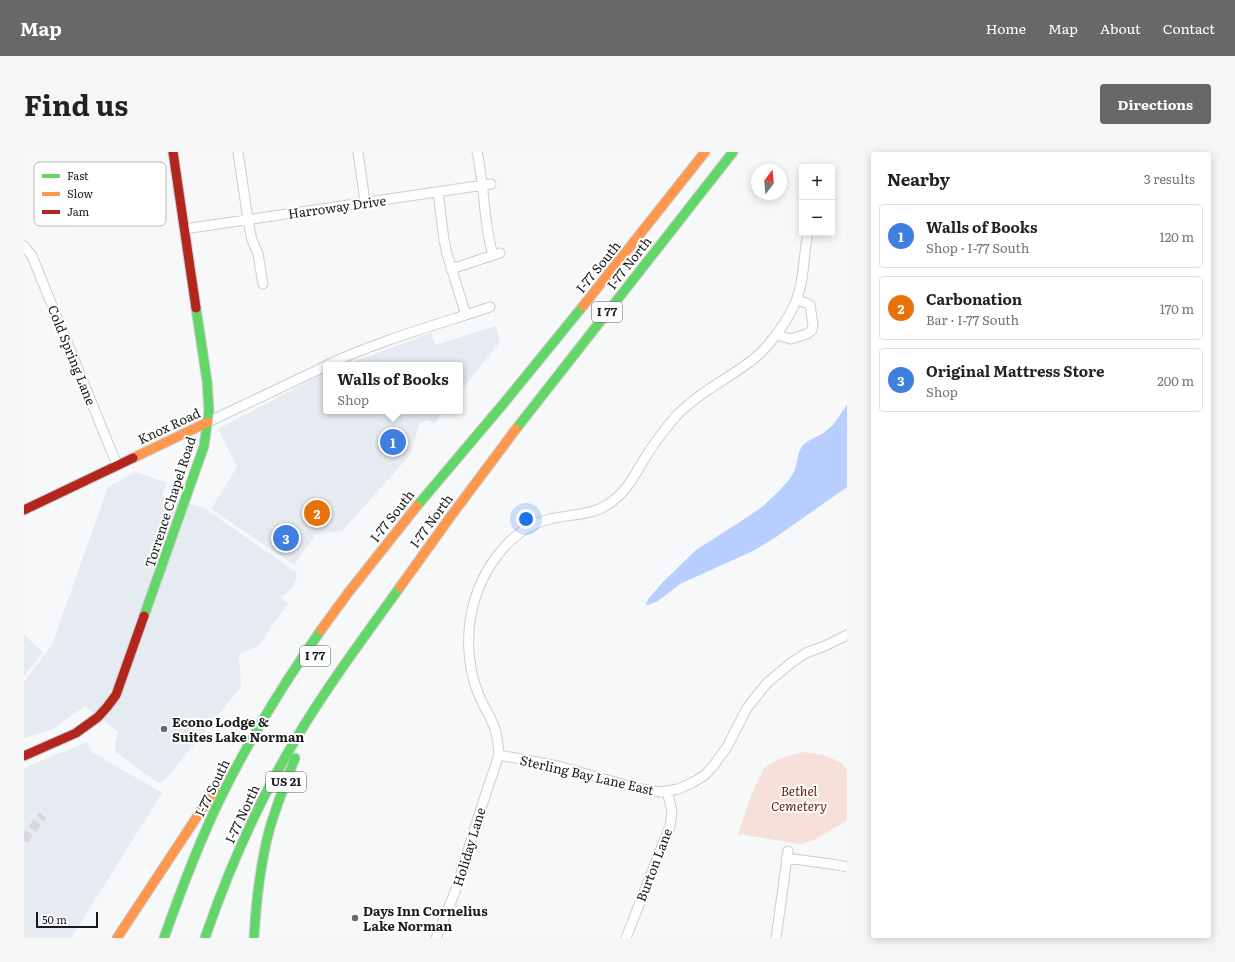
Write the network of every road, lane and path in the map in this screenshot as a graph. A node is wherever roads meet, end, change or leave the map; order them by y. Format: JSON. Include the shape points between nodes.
{"nodes":[{"id":1,"x":173,"y":152,"type":"edge"},
{"id":2,"x":238,"y":152,"type":"edge"},
{"id":3,"x":358,"y":152,"type":"edge"},
{"id":4,"x":477,"y":152,"type":"edge"},
{"id":5,"x":705,"y":152,"type":"edge"},
{"id":6,"x":733,"y":152,"type":"edge"},
{"id":7,"x":487,"y":185,"type":"junction"},
{"id":8,"x":438,"y":192,"type":"junction"},
{"id":9,"x":365,"y":202,"type":"junction"},
{"id":10,"x":248,"y":220,"type":"junction"},
{"id":11,"x":184,"y":229,"type":"junction"},
{"id":12,"x":808,"y":236,"type":"edge"},
{"id":13,"x":24,"y":246,"type":"edge"},
{"id":14,"x":452,"y":269,"type":"junction"},
{"id":15,"x":263,"y":284,"type":"dead end"},
{"id":16,"x":797,"y":300,"type":"junction"},
{"id":17,"x":490,"y":307,"type":"dead end"},
{"id":18,"x":466,"y":315,"type":"junction"},
{"id":19,"x":776,"y":336,"type":"junction"},
{"id":20,"x":333,"y":362,"type":"edge"},
{"id":21,"x":323,"y":367,"type":"edge"},
{"id":22,"x":504,"y":404,"type":"junction"},
{"id":23,"x":208,"y":422,"type":"junction"},
{"id":24,"x":117,"y":466,"type":"junction"},
{"id":25,"x":438,"y":495,"type":"dead end"},
{"id":26,"x":457,"y":506,"type":"junction"},
{"id":27,"x":24,"y":510,"type":"edge"},
{"id":28,"x":394,"y":580,"type":"dead end"},
{"id":29,"x":847,"y":635,"type":"edge"},
{"id":30,"x":324,"y":694,"type":"junction"},
{"id":31,"x":264,"y":718,"type":"junction"},
{"id":32,"x":499,"y":755,"type":"junction"},
{"id":33,"x":24,"y":756,"type":"edge"},
{"id":34,"x":667,"y":791,"type":"junction"},
{"id":35,"x":847,"y":867,"type":"edge"},
{"id":36,"x":117,"y":938,"type":"edge"},
{"id":37,"x":164,"y":938,"type":"edge"},
{"id":38,"x":205,"y":938,"type":"edge"},
{"id":39,"x":254,"y":938,"type":"edge"},
{"id":40,"x":436,"y":938,"type":"edge"},
{"id":41,"x":626,"y":938,"type":"edge"},
{"id":42,"x":776,"y":938,"type":"edge"}],
"edges":[{"from":1,"to":11,"type":"main road","name":"Torrence Chapel Road"},
{"from":2,"to":10,"type":"street"},
{"from":3,"to":9,"type":"street"},
{"from":4,"to":7,"type":"street"},
{"from":5,"to":22,"type":"main road","name":"I-77 South","number":"I 77"},
{"from":6,"to":26,"type":"main road","name":"I-77 North","number":"I 77"},
{"from":7,"to":8,"type":"street","name":"Harroway Drive"},
{"from":7,"to":14,"type":"street","via":[[490,246],[497,254]]},
{"from":8,"to":9,"type":"street","name":"Harroway Drive"},
{"from":8,"to":14,"type":"street","via":[[444,240]]},
{"from":9,"to":10,"type":"street","name":"Harroway Drive"},
{"from":10,"to":11,"type":"street","name":"Harroway Drive"},
{"from":10,"to":15,"type":"street"},
{"from":11,"to":23,"type":"main road","name":"Torrence Chapel Road","via":[[207,381]]},
{"from":12,"to":16,"type":"street"},
{"from":13,"to":24,"type":"street","name":"Cold Spring Lane","via":[[35,262]]},
{"from":14,"to":18,"type":"street"},
{"from":16,"to":19,"type":"street"},
{"from":16,"to":19,"type":"street","via":[[810,305],[814,325],[812,330],[790,339]]},
{"from":17,"to":18,"type":"street","name":"Knox Road"},
{"from":18,"to":20,"type":"street","name":"Knox Road"},
{"from":19,"to":32,"type":"street","via":[[752,361],[701,394],[676,416],[654,444],[633,481],[623,493],[608,505],[590,513],[548,520],[530,527],[516,537],[490,565],[471,615],[469,640],[472,674],[478,693],[494,725]]},
{"from":21,"to":23,"type":"street","name":"Knox Road"},
{"from":22,"to":25,"type":"main road","number":"I 77"},
{"from":22,"to":31,"type":"main road","name":"I-77 South","number":"I 77","via":[[435,483],[348,593],[300,660]]},
{"from":23,"to":24,"type":"main road","name":"Knox Road"},
{"from":23,"to":33,"type":"main road","name":"Torrence Chapel Road","via":[[202,454],[110,706],[83,730]]},
{"from":24,"to":27,"type":"main road","name":"Knox Road"},
{"from":26,"to":28,"type":"main road","number":"I 77"},
{"from":26,"to":30,"type":"main road","name":"I-77 North","number":"I 77"},
{"from":29,"to":34,"type":"street","name":"Sterling Bay Lane East","via":[[806,653],[770,679],[747,708],[727,747],[705,775],[692,783]]},
{"from":30,"to":38,"type":"main road","name":"I-77 North","number":"I 77","via":[[297,737],[256,814],[229,874]]},
{"from":30,"to":39,"type":"main road","number":"US 21","via":[[312,727],[297,752],[274,815],[260,875]]},
{"from":31,"to":36,"type":"main road"},
{"from":31,"to":37,"type":"main road","name":"I-77 South","number":"I 77","via":[[234,770],[208,824]]},
{"from":32,"to":34,"type":"street","name":"Sterling Bay Lane East","via":[[558,766],[652,791]]},
{"from":32,"to":40,"type":"street","name":"Holiday Lane","via":[[455,892]]},
{"from":34,"to":41,"type":"street","name":"Burton Lane","via":[[672,811],[670,826]]},
{"from":35,"to":42,"type":"street","via":[[787,855]]}]}
